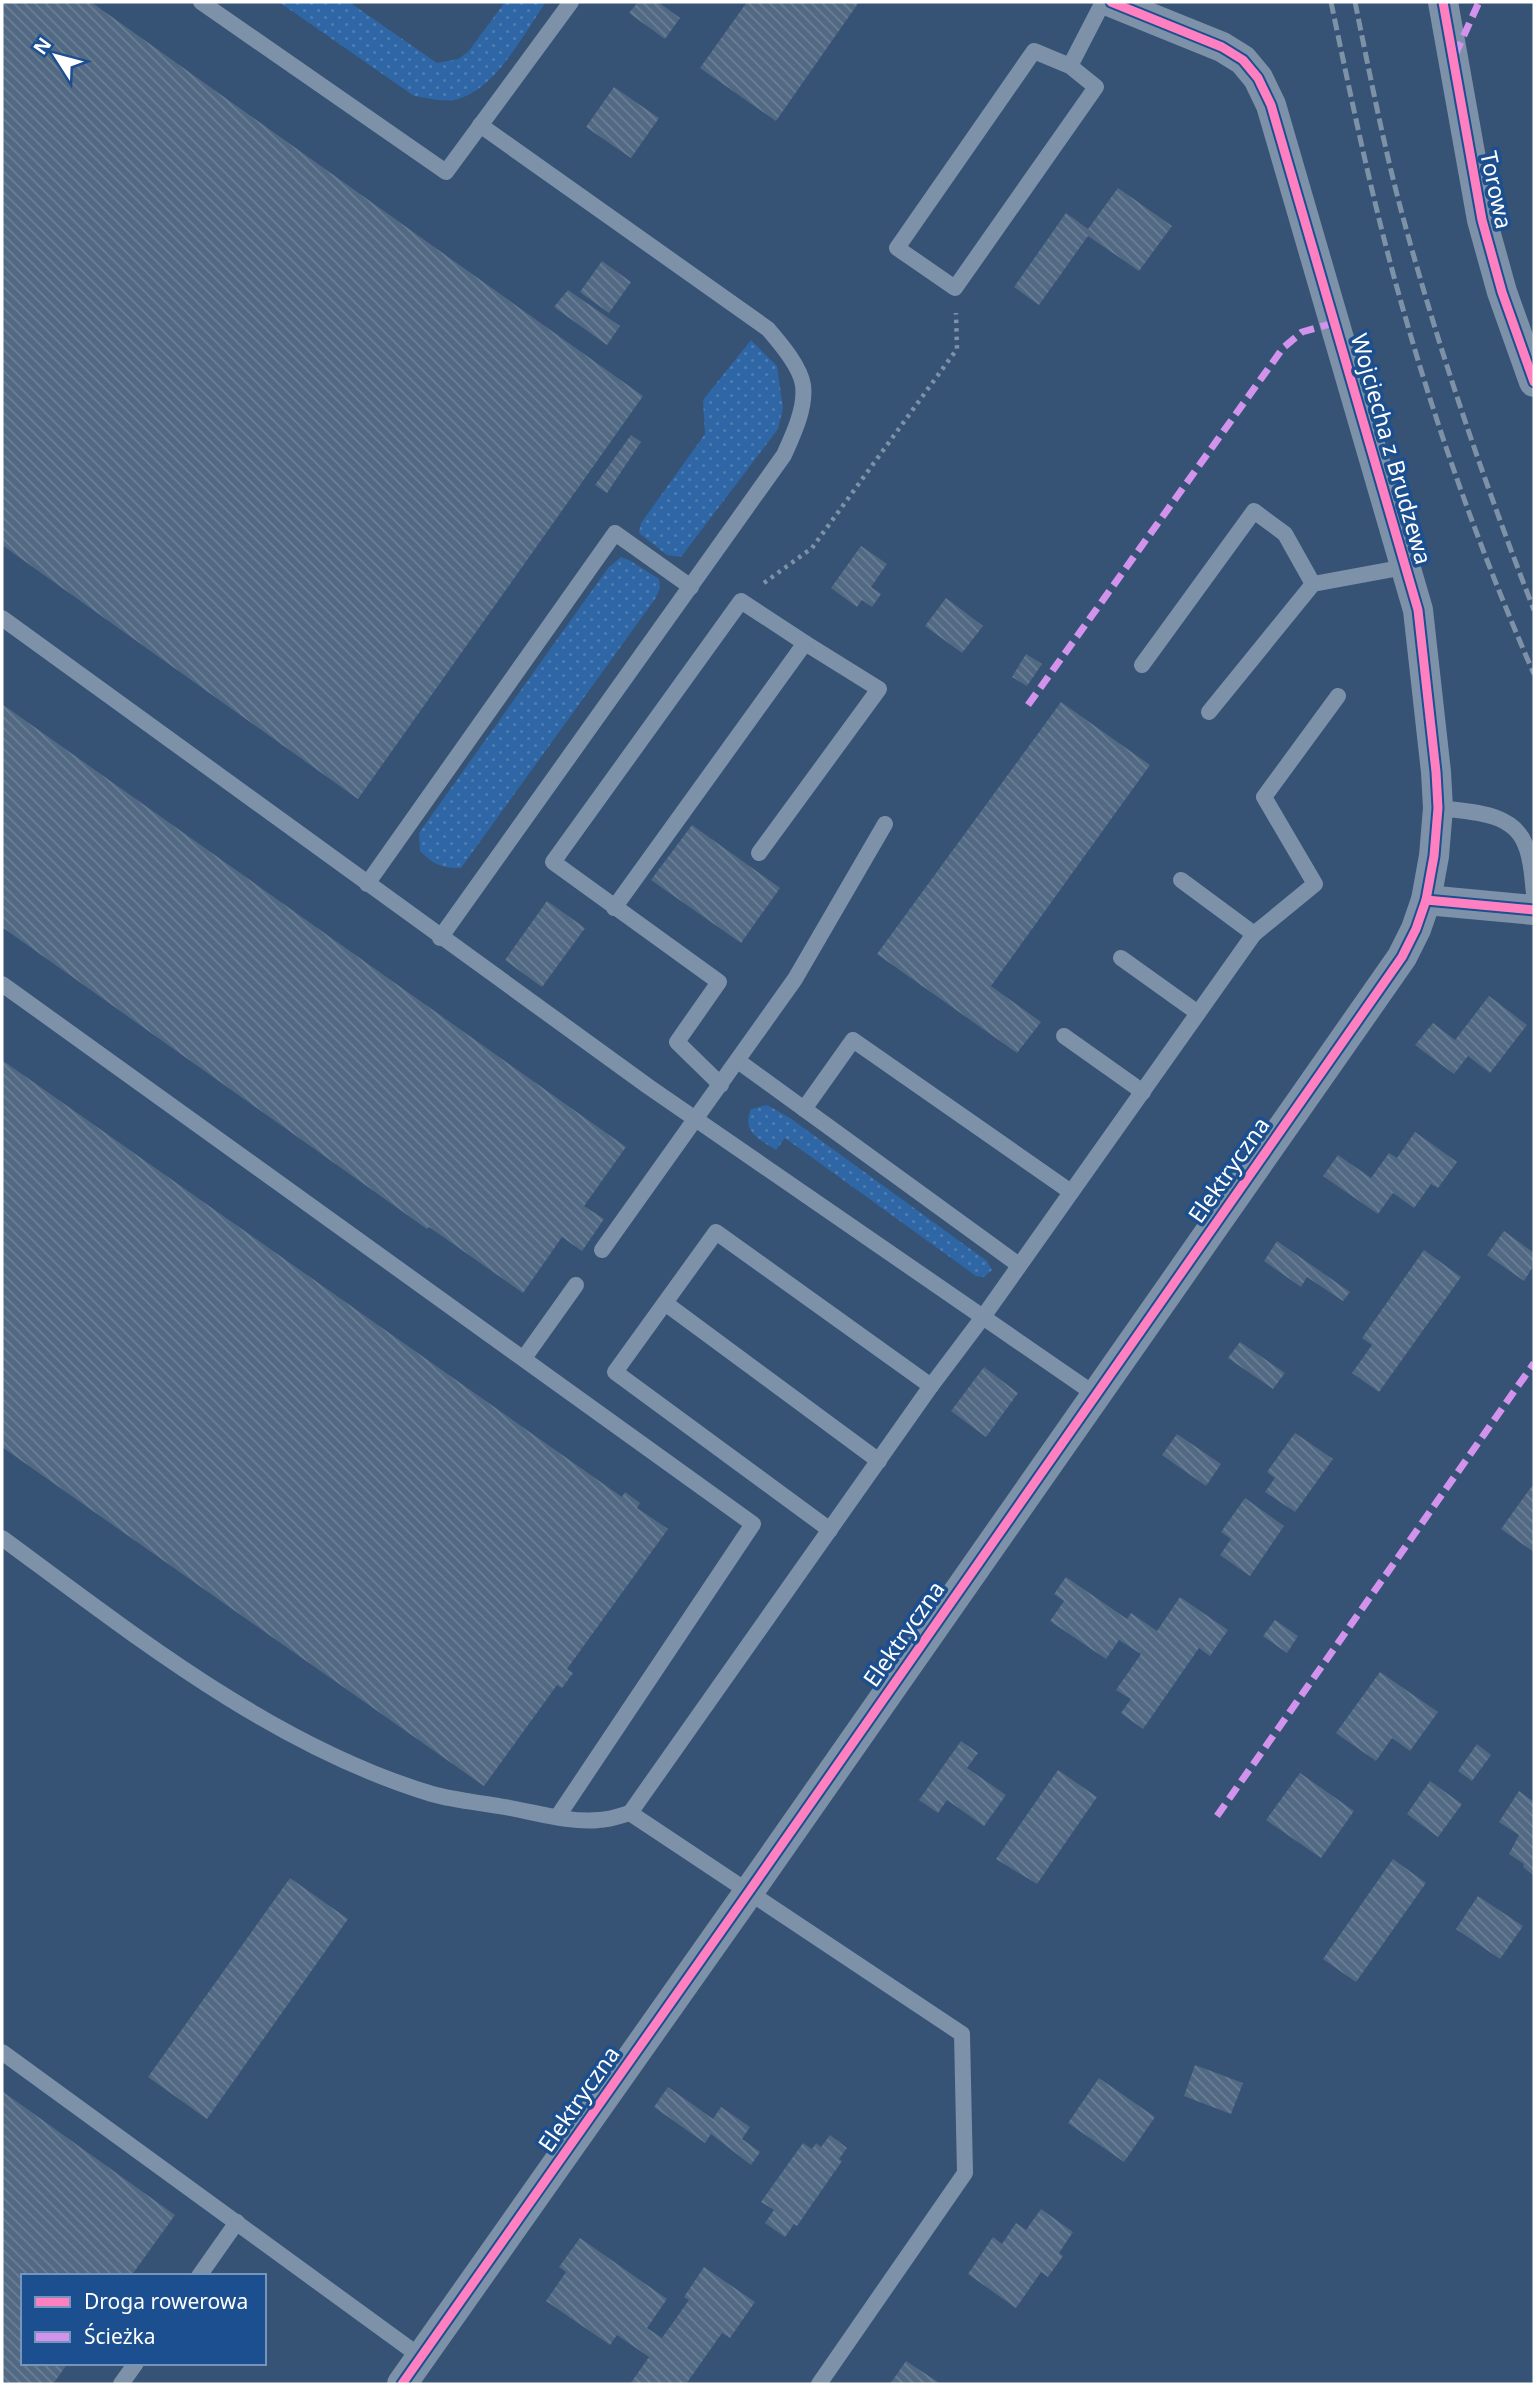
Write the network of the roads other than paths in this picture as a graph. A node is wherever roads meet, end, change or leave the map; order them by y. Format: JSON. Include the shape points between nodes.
{"nodes":[{"id":1,"x":201,"y":2,"type":"edge"},
{"id":2,"x":571,"y":2,"type":"edge"},
{"id":3,"x":1103,"y":2,"type":"edge"},
{"id":4,"x":1111,"y":2,"type":"edge"},
{"id":5,"x":1443,"y":2,"type":"edge"},
{"id":6,"x":1070,"y":66,"type":"junction"},
{"id":7,"x":480,"y":125,"type":"junction"},
{"id":8,"x":1534,"y":382,"type":"edge"},
{"id":9,"x":1405,"y":566,"type":"junction"},
{"id":10,"x":1313,"y":584,"type":"junction"},
{"id":11,"x":691,"y":587,"type":"junction"},
{"id":12,"x":2,"y":618,"type":"edge"},
{"id":13,"x":805,"y":643,"type":"junction"},
{"id":14,"x":1142,"y":665,"type":"dead end"},
{"id":15,"x":1338,"y":696,"type":"dead end"},
{"id":16,"x":1209,"y":712,"type":"dead end"},
{"id":17,"x":1438,"y":808,"type":"junction"},
{"id":18,"x":885,"y":824,"type":"dead end"},
{"id":19,"x":759,"y":853,"type":"dead end"},
{"id":20,"x":1181,"y":880,"type":"dead end"},
{"id":21,"x":367,"y":884,"type":"junction"},
{"id":22,"x":1534,"y":893,"type":"edge"},
{"id":23,"x":1426,"y":900,"type":"junction"},
{"id":24,"x":614,"y":908,"type":"junction"},
{"id":25,"x":1534,"y":909,"type":"edge"},
{"id":26,"x":1254,"y":934,"type":"junction"},
{"id":27,"x":440,"y":938,"type":"junction"},
{"id":28,"x":1121,"y":958,"type":"dead end"},
{"id":29,"x":2,"y":985,"type":"edge"},
{"id":30,"x":1198,"y":1013,"type":"junction"},
{"id":31,"x":1064,"y":1035,"type":"dead end"},
{"id":32,"x":738,"y":1061,"type":"junction"},
{"id":33,"x":721,"y":1085,"type":"junction"},
{"id":34,"x":1143,"y":1092,"type":"junction"},
{"id":35,"x":804,"y":1109,"type":"junction"},
{"id":36,"x":696,"y":1120,"type":"junction"},
{"id":37,"x":1071,"y":1192,"type":"junction"},
{"id":38,"x":602,"y":1250,"type":"dead end"},
{"id":39,"x":1019,"y":1265,"type":"junction"},
{"id":40,"x":576,"y":1285,"type":"dead end"},
{"id":41,"x":665,"y":1303,"type":"junction"},
{"id":42,"x":983,"y":1317,"type":"junction"},
{"id":43,"x":524,"y":1358,"type":"junction"},
{"id":44,"x":931,"y":1386,"type":"junction"},
{"id":45,"x":1096,"y":1395,"type":"junction"},
{"id":46,"x":880,"y":1461,"type":"junction"},
{"id":47,"x":830,"y":1530,"type":"junction"},
{"id":48,"x":2,"y":1538,"type":"edge"},
{"id":49,"x":630,"y":1813,"type":"junction"},
{"id":50,"x":558,"y":1816,"type":"junction"},
{"id":51,"x":748,"y":1893,"type":"junction"},
{"id":52,"x":2,"y":2052,"type":"edge"},
{"id":53,"x":237,"y":2222,"type":"junction"},
{"id":54,"x":200,"y":2274,"type":"edge"},
{"id":55,"x":421,"y":2357,"type":"junction"},
{"id":56,"x":135,"y":2365,"type":"edge"},
{"id":57,"x":121,"y":2384,"type":"edge"},
{"id":58,"x":402,"y":2384,"type":"edge"},
{"id":59,"x":819,"y":2384,"type":"edge"}],
"edges":[{"from":1,"to":7,"type":"lane","via":[[446,172]]},
{"from":2,"to":7,"type":"lane"},
{"from":3,"to":6,"type":"lane"},
{"from":4,"to":9,"type":"street","name":"Wojciecha z Brudzewa","via":[[1222,47],[1243,60],[1258,78],[1271,104]]},
{"from":5,"to":8,"type":"street","name":"Torowa","via":[[1482,220]]},
{"from":6,"to":6,"type":"lane","via":[[1034,51],[897,248],[955,288],[1096,87]]},
{"from":7,"to":11,"type":"lane","via":[[768,329],[788,353],[803,385],[799,422],[784,455]]},
{"from":9,"to":10,"type":"lane"},
{"from":9,"to":17,"type":"street","name":"Wojciecha z Brudzewa","via":[[1418,610]]},
{"from":10,"to":14,"type":"lane","via":[[1285,534],[1254,511]]},
{"from":10,"to":16,"type":"lane"},
{"from":11,"to":21,"type":"lane","via":[[615,533]]},
{"from":11,"to":27,"type":"lane"},
{"from":12,"to":21,"type":"lane"},
{"from":13,"to":19,"type":"lane","via":[[878,689]]},
{"from":13,"to":24,"type":"lane"},
{"from":13,"to":24,"type":"lane","via":[[741,601],[553,862]]},
{"from":15,"to":26,"type":"lane","via":[[1264,797],[1315,884]]},
{"from":17,"to":22,"type":"lane","via":[[1488,815],[1519,831],[1527,847]]},
{"from":17,"to":23,"type":"street","name":"Wojciecha z Brudzewa"},
{"from":18,"to":32,"type":"lane","via":[[795,979]]},
{"from":20,"to":26,"type":"lane"},
{"from":21,"to":27,"type":"lane"},
{"from":23,"to":25,"type":"street"},
{"from":23,"to":45,"type":"street","name":"Elektryczna","via":[[1402,957]]},
{"from":24,"to":33,"type":"lane","via":[[719,982],[677,1042]]},
{"from":26,"to":30,"type":"lane"},
{"from":27,"to":36,"type":"lane"},
{"from":28,"to":30,"type":"lane"},
{"from":29,"to":43,"type":"lane"},
{"from":30,"to":34,"type":"lane"},
{"from":31,"to":34,"type":"lane"},
{"from":32,"to":33,"type":"lane"},
{"from":32,"to":35,"type":"lane"},
{"from":33,"to":36,"type":"lane"},
{"from":34,"to":37,"type":"lane"},
{"from":35,"to":37,"type":"lane","via":[[853,1040]]},
{"from":35,"to":39,"type":"lane"},
{"from":36,"to":38,"type":"lane"},
{"from":36,"to":42,"type":"lane"},
{"from":37,"to":39,"type":"lane"},
{"from":39,"to":42,"type":"lane"},
{"from":40,"to":43,"type":"lane"},
{"from":41,"to":44,"type":"lane","via":[[716,1232]]},
{"from":41,"to":46,"type":"lane"},
{"from":41,"to":47,"type":"lane","via":[[615,1372]]},
{"from":42,"to":44,"type":"lane"},
{"from":42,"to":45,"type":"lane"},
{"from":43,"to":50,"type":"lane","via":[[753,1524]]},
{"from":44,"to":46,"type":"lane"},
{"from":45,"to":51,"type":"street","name":"Elektryczna"},
{"from":46,"to":47,"type":"lane"},
{"from":47,"to":49,"type":"lane"},
{"from":48,"to":50,"type":"lane","via":[[135,1636],[293,1734],[359,1767],[434,1794]]},
{"from":49,"to":50,"type":"lane","via":[[598,1821]]},
{"from":49,"to":51,"type":"lane"},
{"from":51,"to":55,"type":"street","name":"Elektryczna"},
{"from":51,"to":59,"type":"lane","via":[[962,2034],[965,2173]]},
{"from":52,"to":53,"type":"lane"},
{"from":53,"to":54,"type":"lane"},
{"from":53,"to":55,"type":"lane"},
{"from":55,"to":58,"type":"street","name":"Elektryczna"},
{"from":56,"to":57,"type":"lane"}]}
